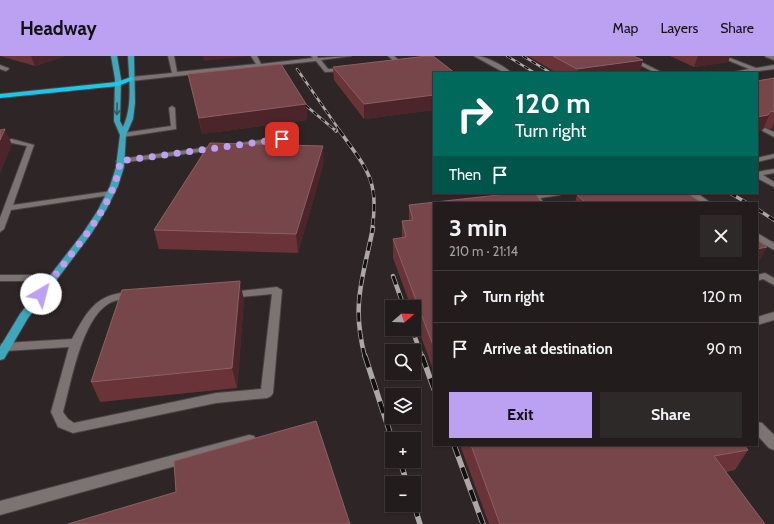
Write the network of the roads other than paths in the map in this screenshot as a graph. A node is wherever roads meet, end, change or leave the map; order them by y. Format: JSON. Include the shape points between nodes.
{"nodes":[{"id":1,"x":114,"y":56,"type":"edge"},
{"id":2,"x":131,"y":56,"type":"edge"},
{"id":3,"x":171,"y":56,"type":"edge"},
{"id":4,"x":254,"y":56,"type":"edge"},
{"id":5,"x":348,"y":56,"type":"edge"},
{"id":6,"x":391,"y":56,"type":"edge"},
{"id":7,"x":478,"y":56,"type":"edge"},
{"id":8,"x":625,"y":56,"type":"edge"},
{"id":9,"x":721,"y":56,"type":"edge"},
{"id":10,"x":768,"y":56,"type":"edge"},
{"id":11,"x":315,"y":58,"type":"edge"},
{"id":12,"x":774,"y":58,"type":"edge"},
{"id":13,"x":384,"y":65,"type":"edge"},
{"id":14,"x":260,"y":66,"type":"junction"},
{"id":15,"x":0,"y":67,"type":"edge"},
{"id":16,"x":774,"y":67,"type":"edge"},
{"id":17,"x":6,"y":68,"type":"dead end"},
{"id":18,"x":356,"y":68,"type":"edge"},
{"id":19,"x":756,"y":70,"type":"junction"},
{"id":20,"x":508,"y":72,"type":"edge"},
{"id":21,"x":658,"y":72,"type":"edge"},
{"id":22,"x":740,"y":72,"type":"edge"},
{"id":23,"x":175,"y":75,"type":"junction"},
{"id":24,"x":131,"y":79,"type":"junction"},
{"id":25,"x":118,"y":81,"type":"junction"},
{"id":26,"x":0,"y":91,"type":"edge"},
{"id":27,"x":0,"y":96,"type":"edge"},
{"id":28,"x":172,"y":108,"type":"dead end"},
{"id":29,"x":765,"y":130,"type":"edge"},
{"id":30,"x":123,"y":135,"type":"junction"},
{"id":31,"x":774,"y":135,"type":"edge"},
{"id":32,"x":282,"y":139,"type":"dead end"},
{"id":33,"x":0,"y":143,"type":"edge"},
{"id":34,"x":774,"y":156,"type":"edge"},
{"id":35,"x":758,"y":160,"type":"edge"},
{"id":36,"x":120,"y":161,"type":"junction"},
{"id":37,"x":774,"y":170,"type":"edge"},
{"id":38,"x":758,"y":174,"type":"edge"},
{"id":39,"x":758,"y":175,"type":"edge"},
{"id":40,"x":774,"y":185,"type":"edge"},
{"id":41,"x":111,"y":193,"type":"junction"},
{"id":42,"x":552,"y":194,"type":"edge"},
{"id":43,"x":694,"y":194,"type":"edge"},
{"id":44,"x":539,"y":202,"type":"edge"},
{"id":45,"x":706,"y":202,"type":"edge"},
{"id":46,"x":8,"y":208,"type":"junction"},
{"id":47,"x":0,"y":229,"type":"edge"},
{"id":48,"x":758,"y":237,"type":"edge"},
{"id":49,"x":774,"y":247,"type":"edge"},
{"id":50,"x":0,"y":278,"type":"edge"},
{"id":51,"x":52,"y":278,"type":"junction"},
{"id":52,"x":758,"y":278,"type":"edge"},
{"id":53,"x":774,"y":282,"type":"edge"},
{"id":54,"x":144,"y":295,"type":"edge"},
{"id":55,"x":216,"y":295,"type":"edge"},
{"id":56,"x":774,"y":316,"type":"edge"},
{"id":57,"x":758,"y":321,"type":"edge"},
{"id":58,"x":76,"y":343,"type":"junction"},
{"id":59,"x":3,"y":352,"type":"edge"},
{"id":60,"x":758,"y":429,"type":"edge"},
{"id":61,"x":260,"y":437,"type":"edge"},
{"id":62,"x":774,"y":444,"type":"edge"},
{"id":63,"x":0,"y":508,"type":"edge"}],
"edges":[{"from":1,"to":25,"type":"main road"},
{"from":2,"to":24,"type":"main road"},
{"from":3,"to":23,"type":"street"},
{"from":4,"to":14,"type":"street"},
{"from":5,"to":11,"type":"street"},
{"from":6,"to":13,"type":"street","via":[[399,63]]},
{"from":7,"to":20,"type":"street"},
{"from":8,"to":21,"type":"street"},
{"from":9,"to":19,"type":"street"},
{"from":10,"to":12,"type":"street"},
{"from":11,"to":14,"type":"street"},
{"from":11,"to":18,"type":"street","via":[[327,72]]},
{"from":14,"to":23,"type":"street"},
{"from":15,"to":17,"type":"street"},
{"from":16,"to":19,"type":"street"},
{"from":19,"to":22,"type":"street"},
{"from":23,"to":24,"type":"street"},
{"from":24,"to":25,"type":"highway"},
{"from":24,"to":30,"type":"main road","via":[[130,119]]},
{"from":25,"to":26,"type":"highway"},
{"from":25,"to":27,"type":"highway"},
{"from":25,"to":30,"type":"main road","one_way":true,"via":[[117,121]]},
{"from":28,"to":30,"type":"street","via":[[174,128]]},
{"from":29,"to":31,"type":"street"},
{"from":30,"to":36,"type":"main road"},
{"from":32,"to":36,"type":"street"},
{"from":33,"to":46,"type":"street","via":[[31,145]]},
{"from":34,"to":35,"type":"street"},
{"from":36,"to":41,"type":"main road"},
{"from":37,"to":38,"type":"street"},
{"from":39,"to":40,"type":"street"},
{"from":41,"to":46,"type":"street"},
{"from":41,"to":51,"type":"main road","via":[[87,234]]},
{"from":42,"to":44,"type":"street","via":[[535,197]]},
{"from":43,"to":45,"type":"street"},
{"from":46,"to":47,"type":"street"},
{"from":48,"to":49,"type":"street"},
{"from":50,"to":51,"type":"street"},
{"from":51,"to":59,"type":"main road","via":[[24,316]]},
{"from":52,"to":53,"type":"street","via":[[765,276]]},
{"from":54,"to":58,"type":"street","via":[[120,294],[95,308]]},
{"from":55,"to":58,"type":"street","via":[[277,290],[267,393],[216,398],[73,428],[63,423],[57,412]]},
{"from":56,"to":57,"type":"street"},
{"from":58,"to":59,"type":"street"},
{"from":60,"to":62,"type":"street"},
{"from":61,"to":63,"type":"street"}]}
